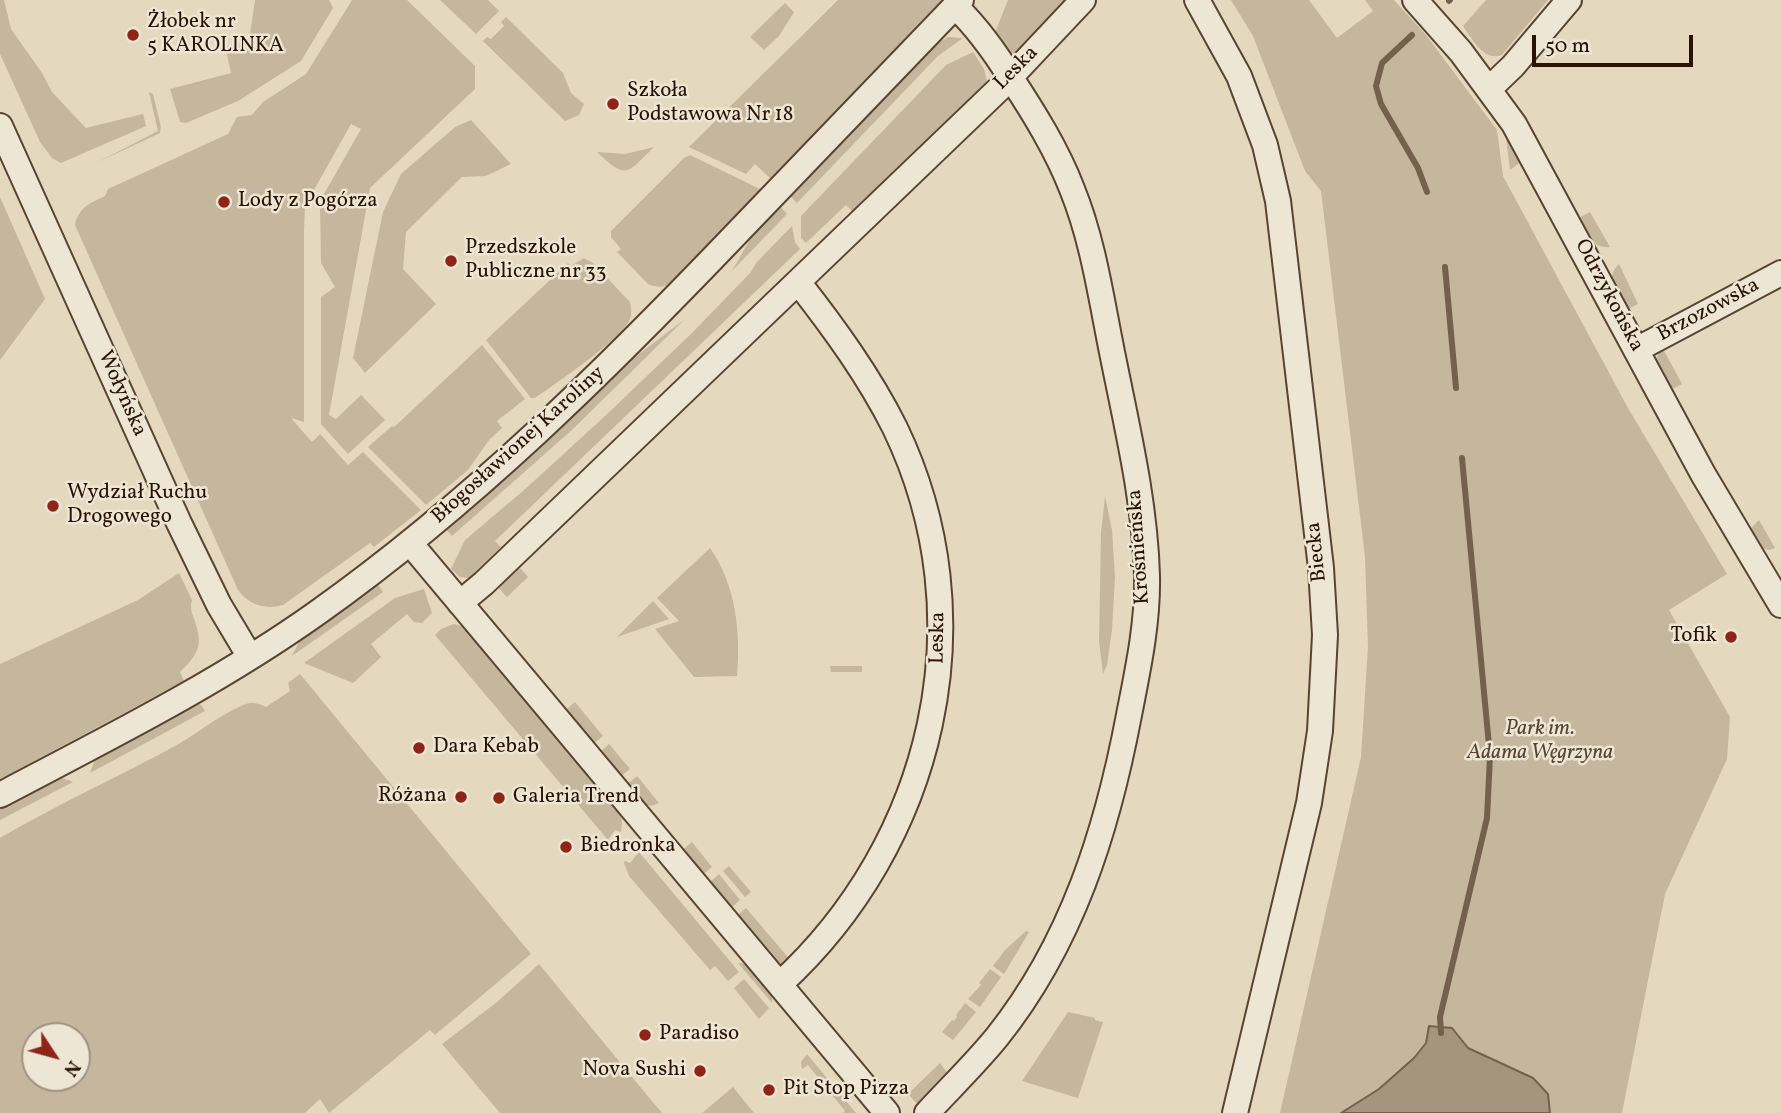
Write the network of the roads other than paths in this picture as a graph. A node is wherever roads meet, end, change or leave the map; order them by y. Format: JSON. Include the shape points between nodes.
{"nodes":[{"id":1,"x":1083,"y":0,"type":"edge"},
{"id":2,"x":1197,"y":0,"type":"edge"},
{"id":3,"x":1415,"y":0,"type":"edge"},
{"id":4,"x":1569,"y":0,"type":"edge"},
{"id":5,"x":958,"y":3,"type":"edge"},
{"id":6,"x":1011,"y":77,"type":"junction"},
{"id":7,"x":1489,"y":89,"type":"junction"},
{"id":8,"x":0,"y":126,"type":"edge"},
{"id":9,"x":1781,"y":273,"type":"edge"},
{"id":10,"x":799,"y":282,"type":"junction"},
{"id":11,"x":1636,"y":350,"type":"junction"},
{"id":12,"x":410,"y":542,"type":"junction"},
{"id":13,"x":460,"y":603,"type":"junction"},
{"id":14,"x":1781,"y":606,"type":"edge"},
{"id":15,"x":250,"y":657,"type":"junction"},
{"id":16,"x":0,"y":795,"type":"edge"},
{"id":17,"x":780,"y":984,"type":"junction"},
{"id":18,"x":887,"y":1113,"type":"edge"},
{"id":19,"x":927,"y":1113,"type":"edge"},
{"id":20,"x":1235,"y":1113,"type":"edge"}],
"edges":[{"from":1,"to":6,"type":"street","name":"Leska"},
{"from":2,"to":20,"type":"street","name":"Biecka","via":[[1238,76],[1265,145],[1278,201],[1325,635],[1320,731],[1309,803]]},
{"from":3,"to":7,"type":"street","name":"Odrzykońska"},
{"from":4,"to":7,"type":"street"},
{"from":5,"to":6,"type":"street","name":"Krośnieńska"},
{"from":5,"to":12,"type":"street","name":"Błogosławionej Karoliny","via":[[612,362]]},
{"from":6,"to":10,"type":"street","name":"Leska"},
{"from":6,"to":19,"type":"street","name":"Krośnieńska","via":[[1072,189],[1094,261],[1142,517],[1145,621],[1106,820],[1068,923],[1034,985],[997,1037]]},
{"from":7,"to":11,"type":"street","name":"Odrzykońska","via":[[1529,149]]},
{"from":8,"to":15,"type":"street","name":"Wołyńska","via":[[179,523]]},
{"from":9,"to":11,"type":"street","name":"Brzozowska"},
{"from":10,"to":13,"type":"street","name":"Leska"},
{"from":10,"to":17,"type":"street","name":"Leska","via":[[870,382],[912,471],[930,530],[940,589],[940,640],[932,723],[899,822],[857,897]]},
{"from":11,"to":14,"type":"street","name":"Odrzykońska"},
{"from":12,"to":13,"type":"street"},
{"from":12,"to":15,"type":"street","name":"Błogosławionej Karoliny","via":[[316,614]]},
{"from":13,"to":17,"type":"street"},
{"from":15,"to":16,"type":"street","name":"Błogosławionej Karoliny","via":[[141,723]]},
{"from":17,"to":18,"type":"street"}]}
